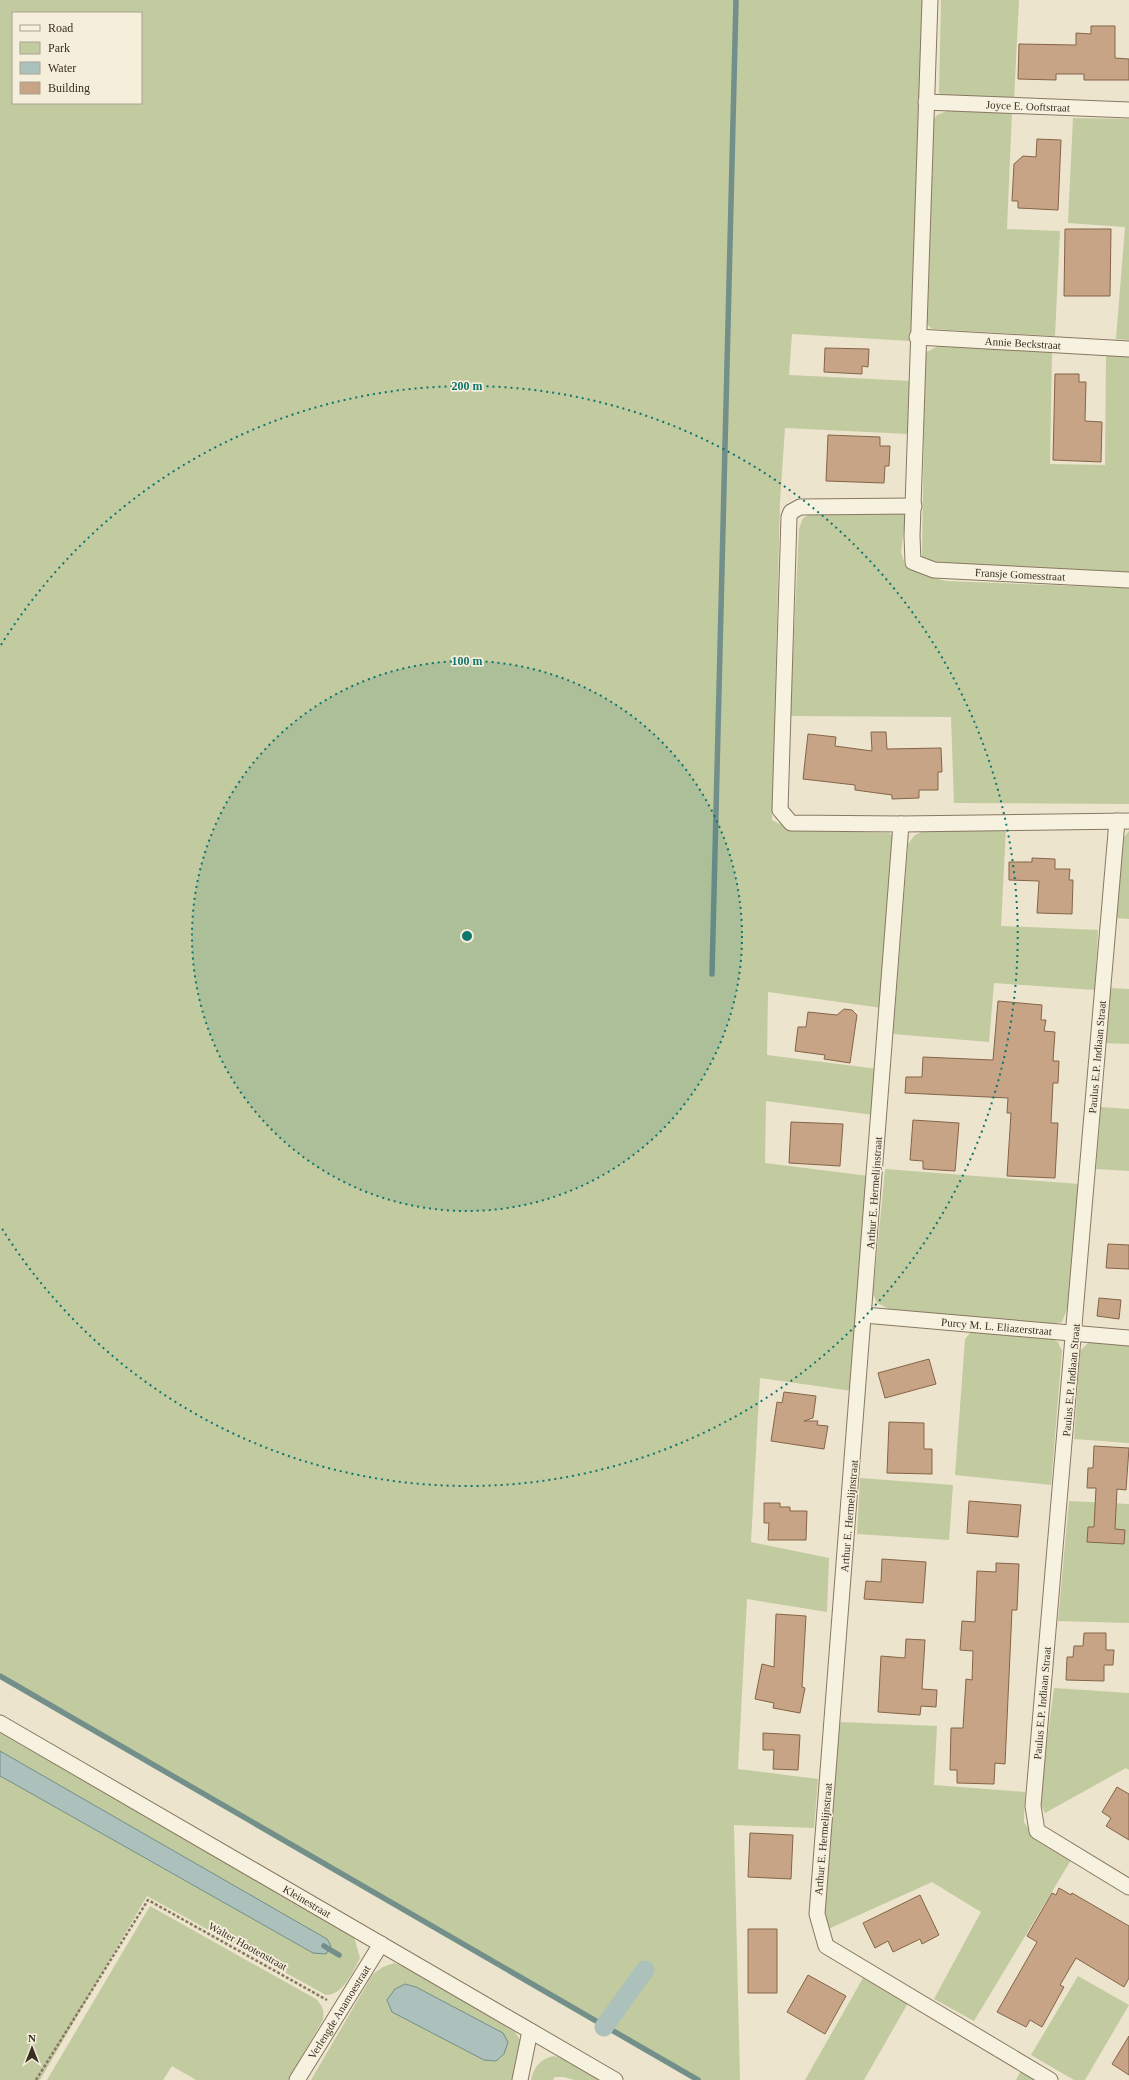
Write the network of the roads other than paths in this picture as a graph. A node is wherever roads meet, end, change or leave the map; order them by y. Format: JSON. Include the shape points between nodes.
{"nodes":[{"id":1,"x":930,"y":0,"type":"edge"},
{"id":2,"x":926,"y":102,"type":"junction"},
{"id":3,"x":1129,"y":110,"type":"edge"},
{"id":4,"x":917,"y":337,"type":"junction"},
{"id":5,"x":1129,"y":349,"type":"edge"},
{"id":6,"x":914,"y":506,"type":"junction"},
{"id":7,"x":1129,"y":580,"type":"edge"},
{"id":8,"x":1123,"y":821,"type":"edge"},
{"id":9,"x":901,"y":824,"type":"junction"},
{"id":10,"x":864,"y":1315,"type":"junction"},
{"id":11,"x":1075,"y":1333,"type":"junction"},
{"id":12,"x":1129,"y":1338,"type":"edge"},
{"id":13,"x":0,"y":1723,"type":"edge"},
{"id":14,"x":1129,"y":1887,"type":"edge"},
{"id":15,"x":381,"y":1944,"type":"junction"},
{"id":16,"x":530,"y":2031,"type":"junction"},
{"id":17,"x":297,"y":2080,"type":"edge"},
{"id":18,"x":520,"y":2080,"type":"edge"},
{"id":19,"x":615,"y":2080,"type":"edge"},
{"id":20,"x":1050,"y":2080,"type":"edge"}],
"edges":[{"from":1,"to":2,"type":"street"},
{"from":2,"to":3,"type":"street","name":"Joyce E. Ooftstraat"},
{"from":2,"to":4,"type":"street"},
{"from":4,"to":5,"type":"street","name":"Annie Beckstraat"},
{"from":4,"to":6,"type":"street"},
{"from":6,"to":7,"type":"street","name":"Fransje Gomesstraat","via":[[913,562],[934,570]]},
{"from":6,"to":9,"type":"street","via":[[800,507],[794,508],[789,517],[780,810],[791,823]]},
{"from":8,"to":9,"type":"street"},
{"from":8,"to":11,"type":"street","name":"Paulus E.P. Indiaan Straat"},
{"from":9,"to":10,"type":"street","name":"Arthur E. Hermelijnstraat"},
{"from":10,"to":11,"type":"street","name":"Purcy M. L. Eliazerstraat"},
{"from":10,"to":20,"type":"street","name":"Arthur E. Hermelijnstraat","via":[[817,1914],[826,1946]]},
{"from":11,"to":12,"type":"street","name":"Purcy M. L. Eliazerstraat"},
{"from":11,"to":14,"type":"street","name":"Paulus E.P. Indiaan Straat","via":[[1033,1806],[1037,1831]]},
{"from":13,"to":15,"type":"street","name":"Kleinestraat"},
{"from":15,"to":16,"type":"street","name":"Kleinestraat"},
{"from":15,"to":17,"type":"street","name":"Verlengde Anamoestraat"},
{"from":16,"to":18,"type":"street"},
{"from":16,"to":19,"type":"street","name":"Kleinestraat"}]}
